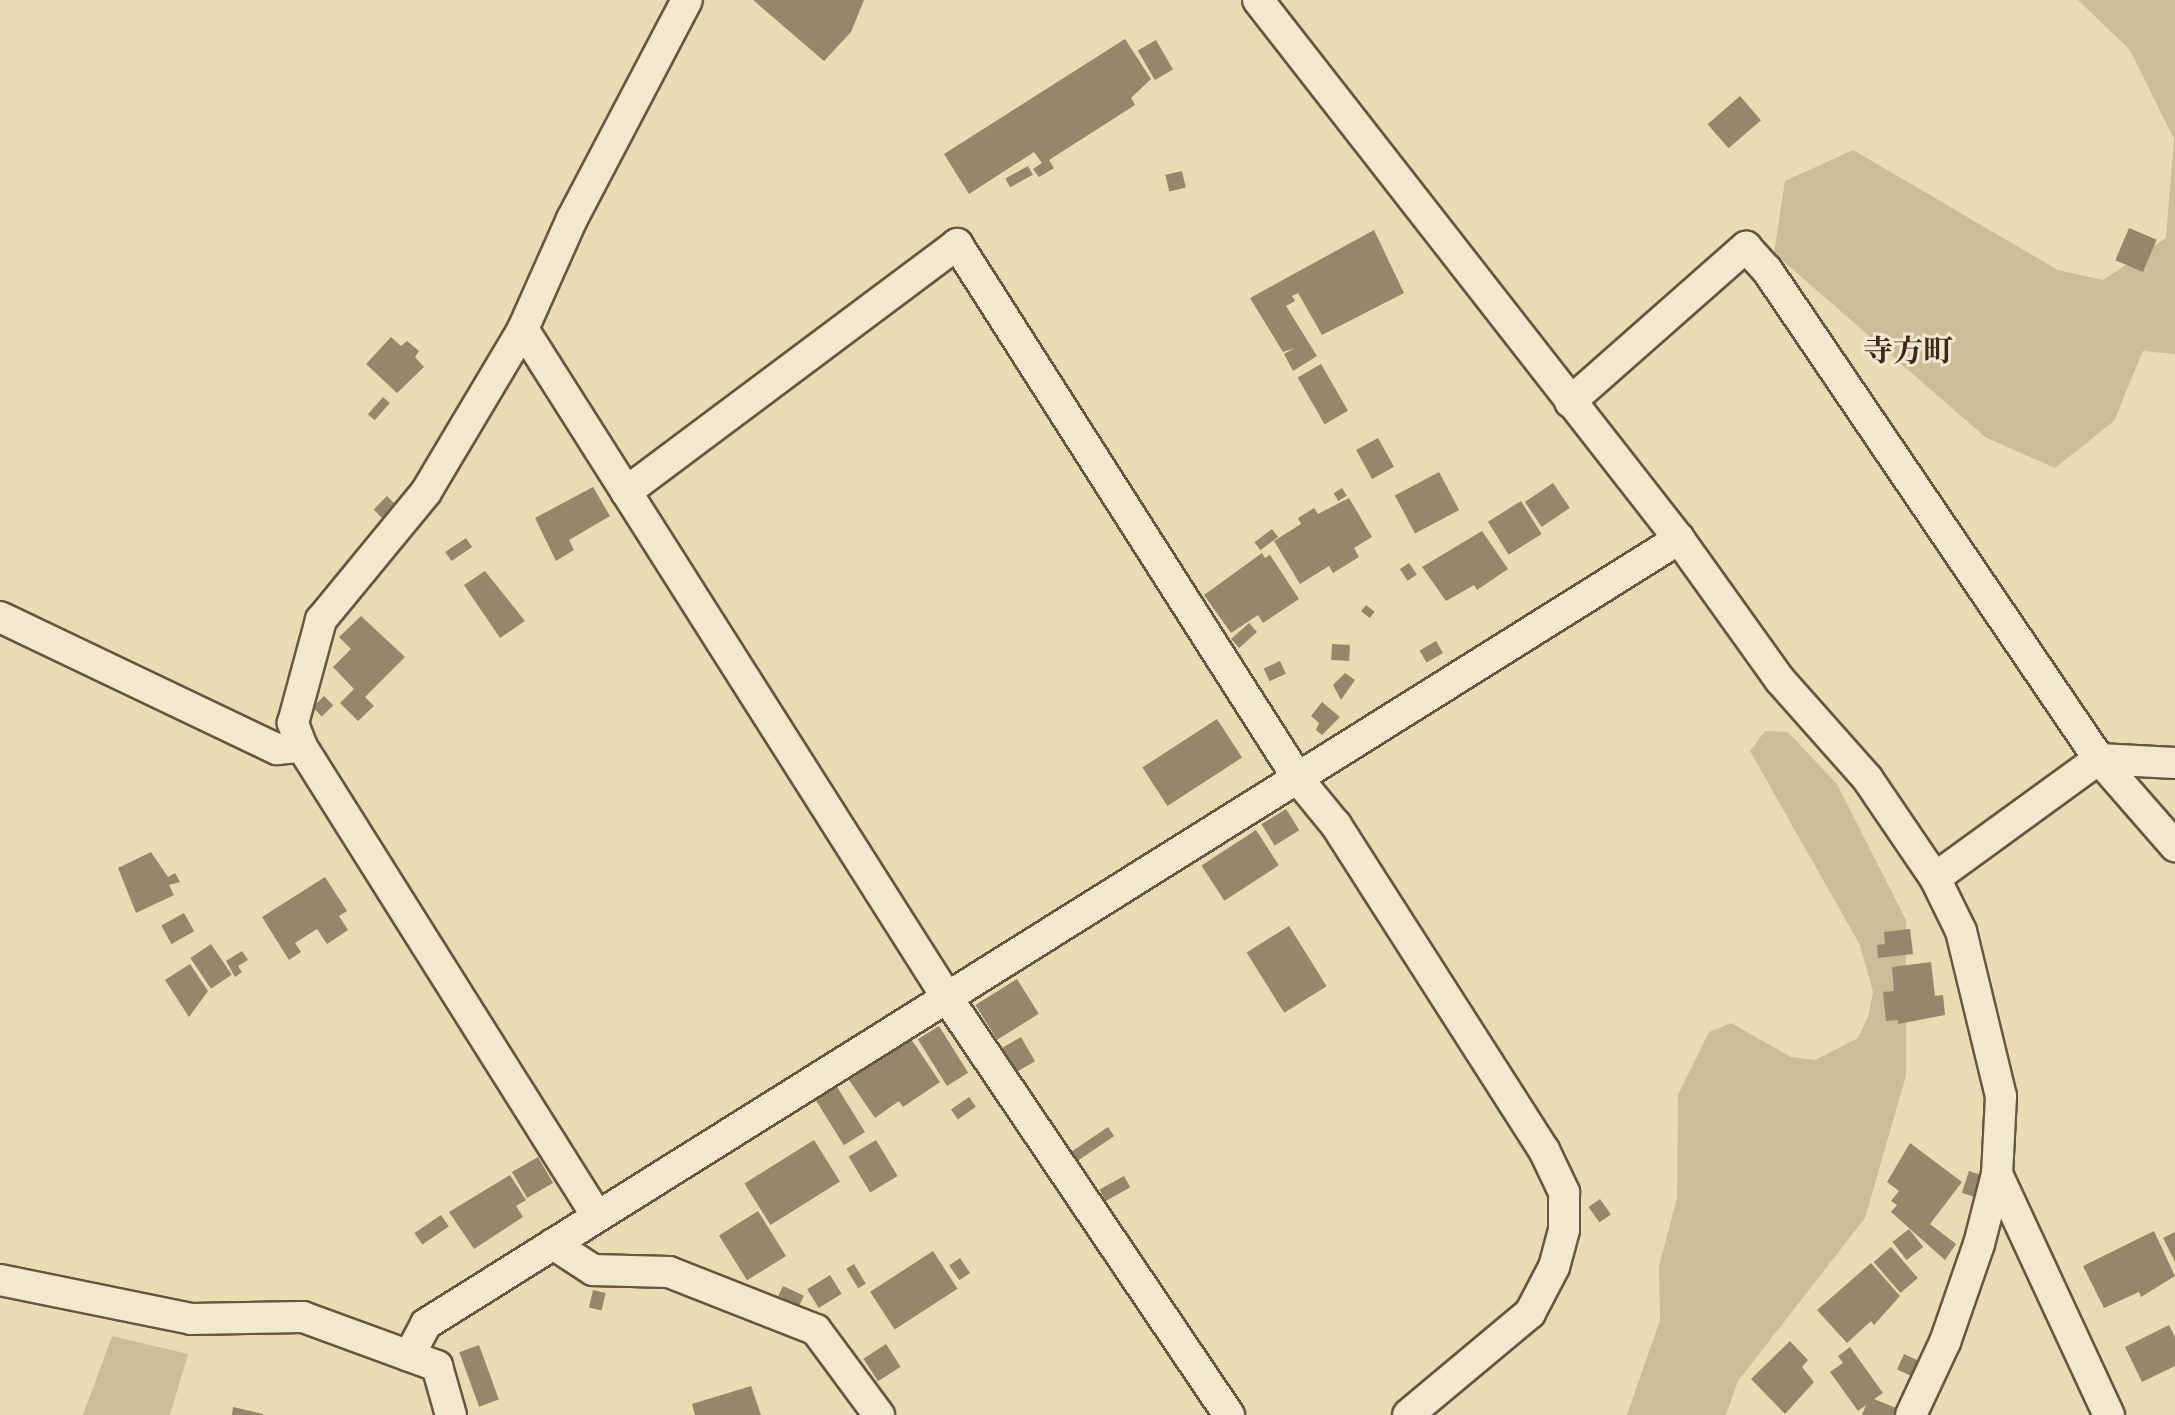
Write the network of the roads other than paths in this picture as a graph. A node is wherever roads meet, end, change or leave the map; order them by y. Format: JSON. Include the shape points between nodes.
{"nodes":[{"id":1,"x":687,"y":0,"type":"edge"},
{"id":2,"x":1258,"y":0,"type":"edge"},
{"id":3,"x":523,"y":329,"type":"junction"},
{"id":4,"x":1570,"y":402,"type":"junction"},
{"id":5,"x":626,"y":492,"type":"junction"},
{"id":6,"x":1679,"y":539,"type":"junction"},
{"id":7,"x":0,"y":617,"type":"edge"},
{"id":8,"x":302,"y":747,"type":"junction"},
{"id":9,"x":2099,"y":759,"type":"junction"},
{"id":10,"x":2175,"y":764,"type":"edge"},
{"id":11,"x":1299,"y":780,"type":"junction"},
{"id":12,"x":2175,"y":846,"type":"edge"},
{"id":13,"x":1935,"y":878,"type":"junction"},
{"id":14,"x":948,"y":999,"type":"junction"},
{"id":15,"x":1997,"y":1174,"type":"junction"},
{"id":16,"x":597,"y":1216,"type":"junction"},
{"id":17,"x":553,"y":1244,"type":"junction"},
{"id":18,"x":0,"y":1280,"type":"edge"},
{"id":19,"x":409,"y":1356,"type":"junction"},
{"id":20,"x":451,"y":1415,"type":"edge"},
{"id":21,"x":879,"y":1415,"type":"edge"},
{"id":22,"x":1229,"y":1415,"type":"edge"},
{"id":23,"x":1408,"y":1415,"type":"edge"},
{"id":24,"x":1911,"y":1415,"type":"edge"},
{"id":25,"x":2109,"y":1415,"type":"edge"}],
"edges":[{"from":1,"to":3,"type":"street","via":[[572,219]]},
{"from":2,"to":4,"type":"street"},
{"from":3,"to":5,"type":"street"},
{"from":3,"to":8,"type":"street","via":[[426,492],[321,620],[293,723]]},
{"from":4,"to":6,"type":"street"},
{"from":4,"to":9,"type":"street","via":[[1746,247],[1767,270]]},
{"from":5,"to":11,"type":"street","via":[[957,244]]},
{"from":5,"to":14,"type":"street"},
{"from":6,"to":11,"type":"street"},
{"from":6,"to":13,"type":"street","via":[[1780,680],[1867,778]]},
{"from":7,"to":8,"type":"street","via":[[277,749]]},
{"from":8,"to":16,"type":"street"},
{"from":9,"to":10,"type":"street"},
{"from":9,"to":12,"type":"street"},
{"from":9,"to":13,"type":"street"},
{"from":11,"to":14,"type":"street"},
{"from":11,"to":23,"type":"street","via":[[1336,825],[1544,1150],[1564,1192],[1564,1230],[1554,1268],[1530,1313]]},
{"from":13,"to":15,"type":"street","via":[[1961,931],[2001,1096]]},
{"from":14,"to":16,"type":"street"},
{"from":14,"to":22,"type":"street"},
{"from":15,"to":24,"type":"street","via":[[1979,1244],[1945,1342]]},
{"from":15,"to":25,"type":"street"},
{"from":16,"to":17,"type":"street"},
{"from":17,"to":19,"type":"street","via":[[426,1324]]},
{"from":17,"to":21,"type":"street","via":[[593,1270],[669,1272],[816,1330]]},
{"from":18,"to":19,"type":"street","via":[[191,1319],[303,1317]]},
{"from":19,"to":20,"type":"street","via":[[437,1366]]}]}
